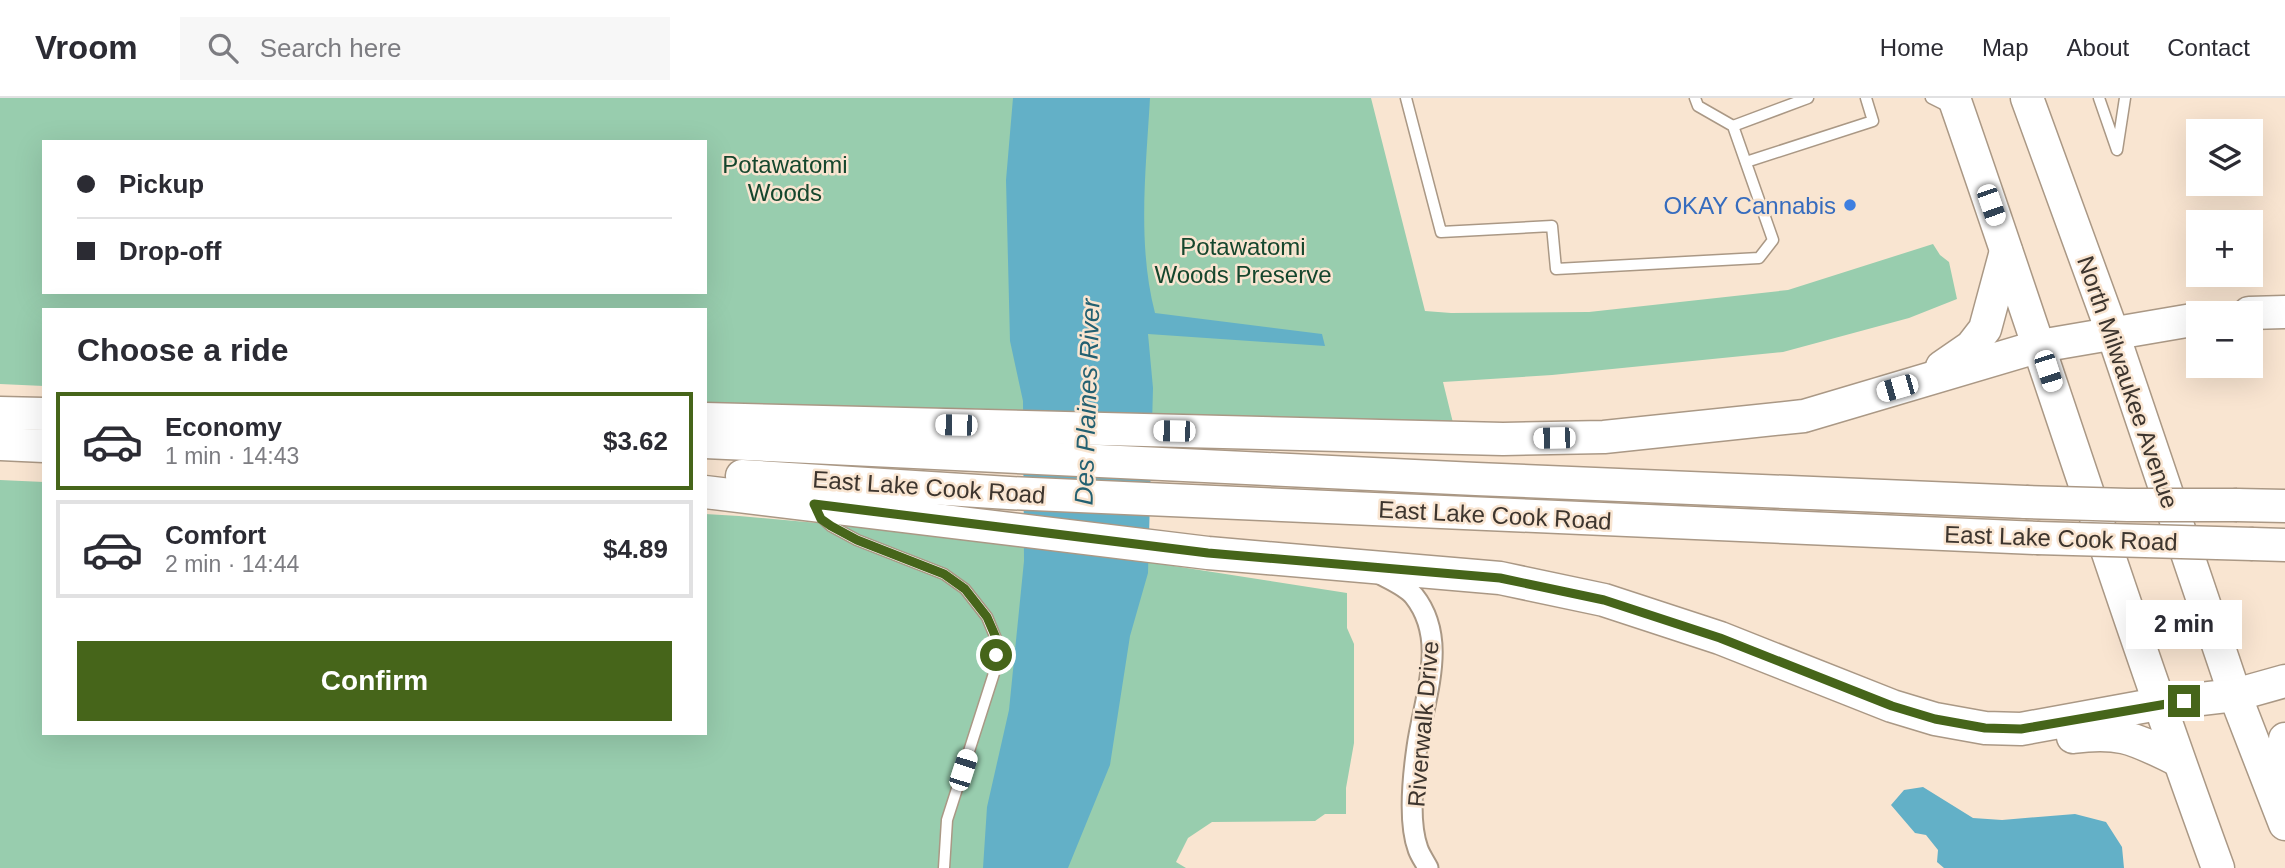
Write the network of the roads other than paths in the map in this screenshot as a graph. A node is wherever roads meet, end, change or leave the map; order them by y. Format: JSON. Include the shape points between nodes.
{"nodes":[{"id":1,"x":1406,"y":98,"type":"edge"},
{"id":2,"x":1695,"y":98,"type":"edge"},
{"id":3,"x":1808,"y":98,"type":"edge"},
{"id":4,"x":1866,"y":98,"type":"edge"},
{"id":5,"x":1931,"y":98,"type":"edge"},
{"id":6,"x":2027,"y":98,"type":"edge"},
{"id":7,"x":2099,"y":98,"type":"edge"},
{"id":8,"x":2125,"y":98,"type":"edge"},
{"id":9,"x":1956,"y":105,"type":"edge"},
{"id":10,"x":1733,"y":125,"type":"junction"},
{"id":11,"x":1746,"y":162,"type":"junction"},
{"id":12,"x":2006,"y":251,"type":"junction"},
{"id":13,"x":2285,"y":312,"type":"edge"},
{"id":14,"x":2263,"y":313,"type":"edge"},
{"id":15,"x":2186,"y":321,"type":"edge"},
{"id":16,"x":2113,"y":334,"type":"junction"},
{"id":17,"x":2040,"y":346,"type":"junction"},
{"id":18,"x":1921,"y":382,"type":"junction"},
{"id":19,"x":0,"y":413,"type":"edge"},
{"id":20,"x":42,"y":414,"type":"edge"},
{"id":21,"x":707,"y":419,"type":"edge"},
{"id":22,"x":707,"y":442,"type":"edge"},
{"id":23,"x":1011,"y":442,"type":"junction"},
{"id":24,"x":0,"y":444,"type":"edge"},
{"id":25,"x":42,"y":446,"type":"edge"},
{"id":26,"x":707,"y":474,"type":"edge"},
{"id":27,"x":707,"y":492,"type":"edge"},
{"id":28,"x":814,"y":504,"type":"junction"},
{"id":29,"x":2285,"y":506,"type":"edge"},
{"id":30,"x":2285,"y":545,"type":"edge"},
{"id":31,"x":1366,"y":566,"type":"junction"},
{"id":32,"x":2285,"y":681,"type":"edge"},
{"id":33,"x":2235,"y":695,"type":"junction"},
{"id":34,"x":2158,"y":704,"type":"junction"},
{"id":35,"x":1892,"y":706,"type":"junction"},
{"id":36,"x":2285,"y":738,"type":"edge"},
{"id":37,"x":2178,"y":760,"type":"junction"},
{"id":38,"x":2284,"y":820,"type":"edge"},
{"id":39,"x":944,"y":868,"type":"edge"},
{"id":40,"x":1428,"y":868,"type":"edge"},
{"id":41,"x":2218,"y":868,"type":"edge"}],
"edges":[{"from":1,"to":11,"type":"lane","via":[[1441,232],[1552,226],[1556,269],[1759,258],[1773,240]]},
{"from":2,"to":10,"type":"lane","via":[[1698,106]]},
{"from":3,"to":10,"type":"lane"},
{"from":4,"to":11,"type":"lane","via":[[1873,121]]},
{"from":5,"to":9,"type":"lane"},
{"from":6,"to":16,"type":"main road","name":"North Milwaukee Avenue"},
{"from":7,"to":8,"type":"lane","via":[[2117,150]]},
{"from":9,"to":12,"type":"main road"},
{"from":10,"to":11,"type":"lane"},
{"from":12,"to":17,"type":"main road"},
{"from":12,"to":18,"type":"main road","via":[[1985,329],[1962,354]]},
{"from":13,"to":14,"type":"main road"},
{"from":15,"to":16,"type":"main road"},
{"from":16,"to":17,"type":"main road"},
{"from":16,"to":33,"type":"main road","name":"North Milwaukee Avenue"},
{"from":17,"to":18,"type":"main road"},
{"from":17,"to":34,"type":"main road"},
{"from":18,"to":23,"type":"main road","via":[[1804,416],[1604,438],[1174,431]]},
{"from":19,"to":20,"type":"main road"},
{"from":21,"to":23,"type":"main road"},
{"from":22,"to":23,"type":"main road","name":"East Lake Cook Road"},
{"from":23,"to":29,"type":"main road","name":"East Lake Cook Road","bridge":true,"via":[[1172,464],[2026,502]]},
{"from":24,"to":25,"type":"main road"},
{"from":26,"to":30,"type":"main road","name":"East Lake Cook Road","bridge":true,"via":[[1009,493]]},
{"from":27,"to":28,"type":"main road"},
{"from":28,"to":31,"type":"main road"},
{"from":28,"to":39,"type":"lane","via":[[821,519],[831,526],[944,574],[965,589],[987,617],[997,640],[995,670],[947,820]]},
{"from":31,"to":35,"type":"main road","via":[[1500,578],[1604,600],[1720,638]]},
{"from":31,"to":40,"type":"street","name":"Riverwalk Drive","via":[[1412,593],[1432,632],[1432,664],[1415,770],[1414,827]]},
{"from":32,"to":33,"type":"main road"},
{"from":33,"to":34,"type":"main road"},
{"from":33,"to":38,"type":"main road","name":"North Milwaukee Avenue"},
{"from":34,"to":35,"type":"main road","via":[[2021,729],[1960,724]]},
{"from":34,"to":37,"type":"main road"},
{"from":35,"to":37,"type":"main road","via":[[1899,719],[1938,733],[2039,742],[2116,734]]},
{"from":36,"to":38,"type":"main road"},
{"from":37,"to":41,"type":"main road"}]}
